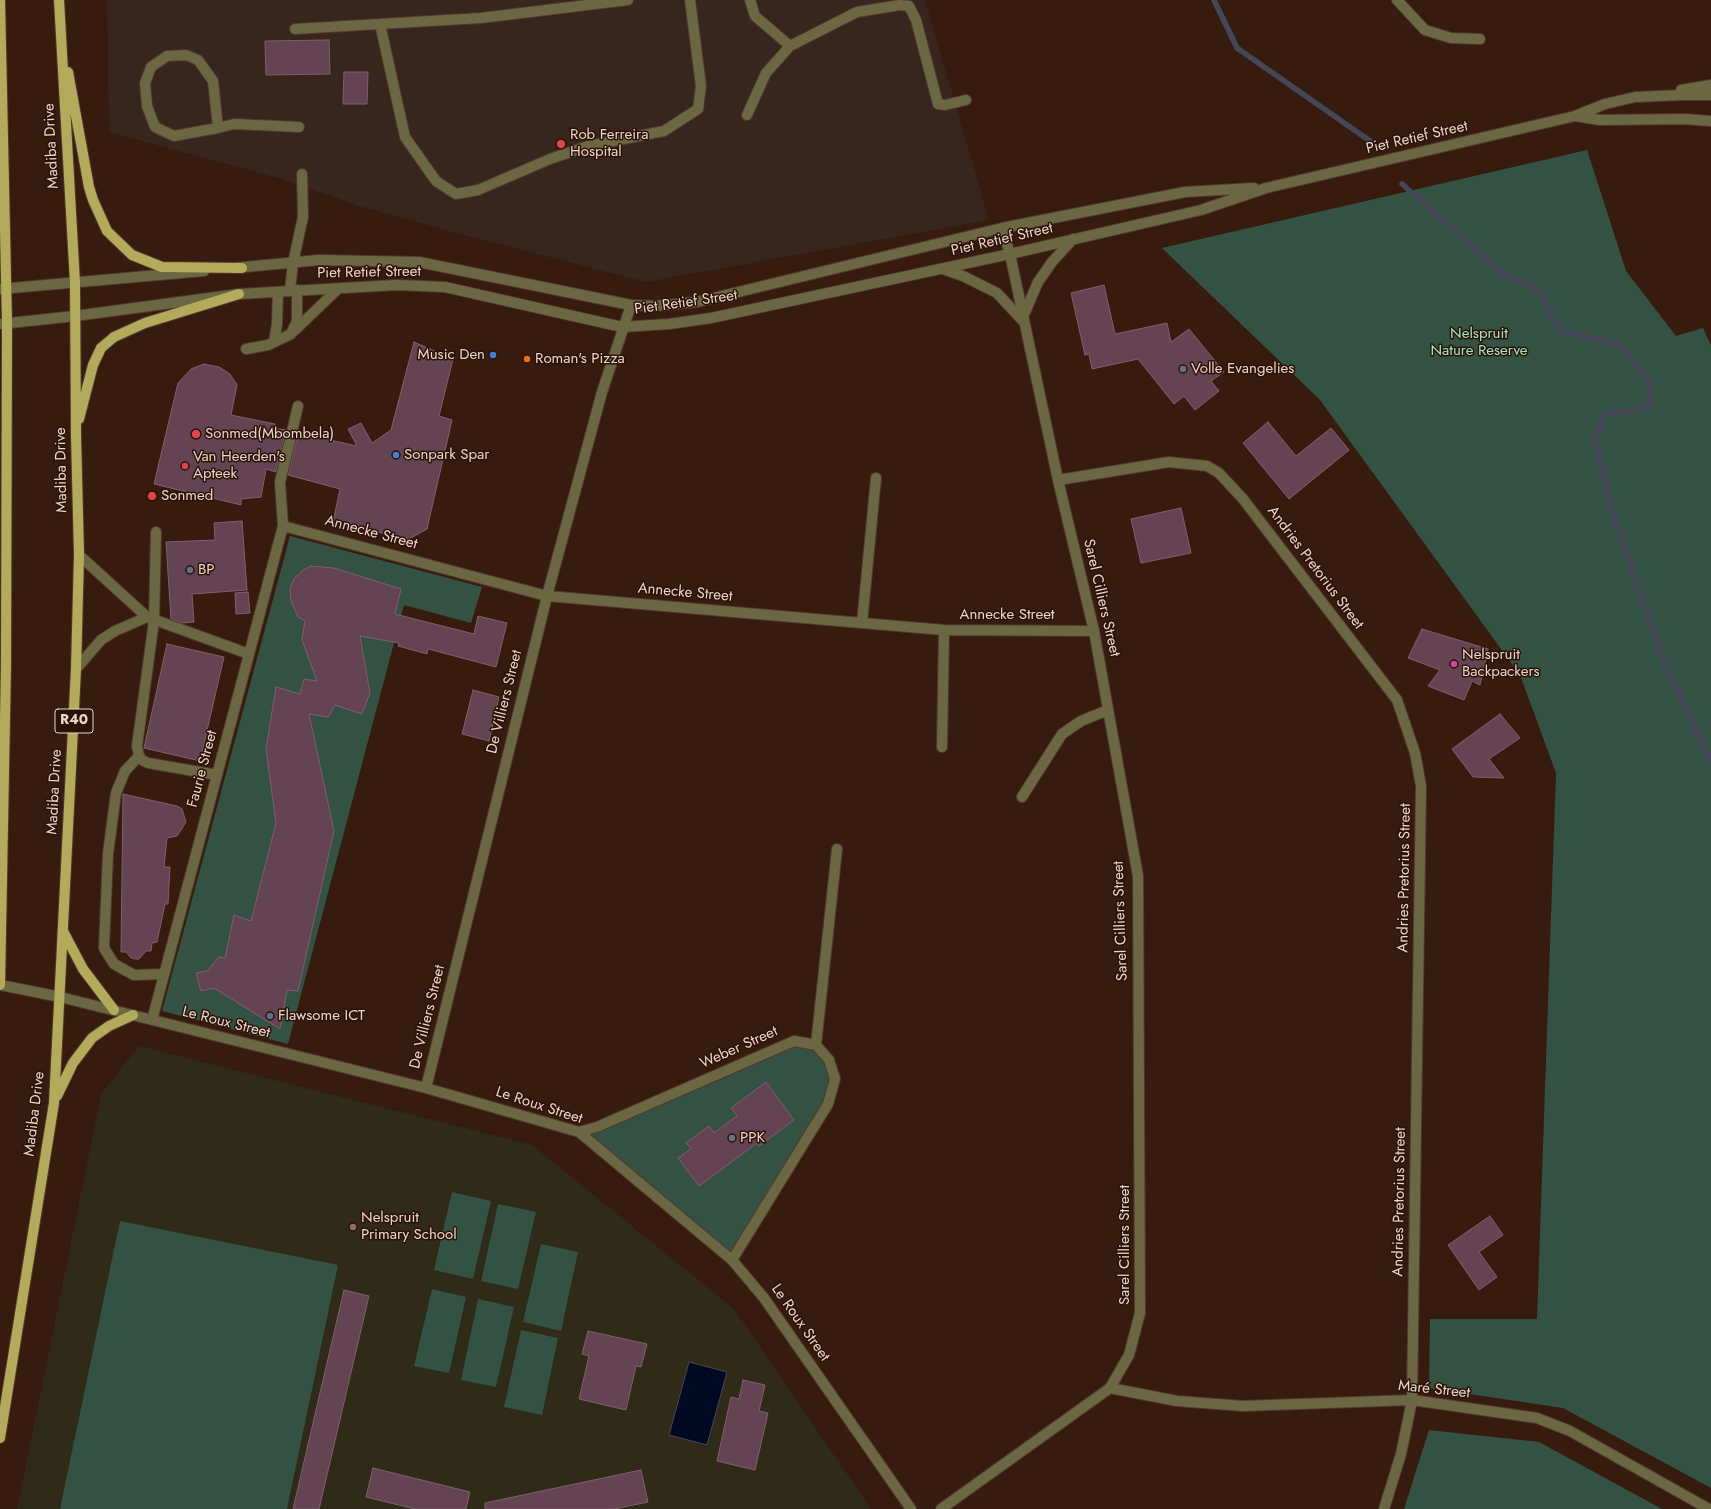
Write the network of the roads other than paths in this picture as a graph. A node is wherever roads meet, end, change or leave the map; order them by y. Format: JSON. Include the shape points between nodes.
{"nodes":[{"id":1,"x":0,"y":0,"type":"edge"},
{"id":2,"x":59,"y":0,"type":"edge"},
{"id":3,"x":628,"y":0,"type":"edge"},
{"id":4,"x":690,"y":0,"type":"edge"},
{"id":5,"x":750,"y":0,"type":"edge"},
{"id":6,"x":1397,"y":0,"type":"edge"},
{"id":7,"x":380,"y":24,"type":"junction"},
{"id":8,"x":60,"y":28,"type":"junction"},
{"id":9,"x":295,"y":29,"type":"dead end"},
{"id":10,"x":1480,"y":39,"type":"dead end"},
{"id":11,"x":790,"y":46,"type":"junction"},
{"id":12,"x":1711,"y":85,"type":"edge"},
{"id":13,"x":1711,"y":95,"type":"edge"},
{"id":14,"x":1635,"y":98,"type":"junction"},
{"id":15,"x":966,"y":100,"type":"dead end"},
{"id":16,"x":747,"y":115,"type":"dead end"},
{"id":17,"x":1575,"y":116,"type":"junction"},
{"id":18,"x":1711,"y":121,"type":"edge"},
{"id":19,"x":299,"y":127,"type":"dead end"},
{"id":20,"x":218,"y":128,"type":"junction"},
{"id":21,"x":302,"y":174,"type":"dead end"},
{"id":22,"x":1266,"y":188,"type":"junction"},
{"id":23,"x":3,"y":196,"type":"edge"},
{"id":24,"x":1002,"y":228,"type":"junction"},
{"id":25,"x":1073,"y":239,"type":"junction"},
{"id":26,"x":1010,"y":254,"type":"junction"},
{"id":27,"x":293,"y":263,"type":"junction"},
{"id":28,"x":242,"y":268,"type":"junction"},
{"id":29,"x":941,"y":269,"type":"junction"},
{"id":30,"x":75,"y":283,"type":"junction"},
{"id":31,"x":3,"y":288,"type":"edge"},
{"id":32,"x":339,"y":288,"type":"junction"},
{"id":33,"x":294,"y":290,"type":"junction"},
{"id":34,"x":278,"y":292,"type":"junction"},
{"id":35,"x":239,"y":294,"type":"junction"},
{"id":36,"x":631,"y":305,"type":"junction"},
{"id":37,"x":75,"y":316,"type":"junction"},
{"id":38,"x":1024,"y":320,"type":"junction"},
{"id":39,"x":3,"y":324,"type":"edge"},
{"id":40,"x":622,"y":327,"type":"junction"},
{"id":41,"x":291,"y":334,"type":"junction"},
{"id":42,"x":274,"y":342,"type":"junction"},
{"id":43,"x":246,"y":349,"type":"dead end"},
{"id":44,"x":298,"y":406,"type":"dead end"},
{"id":45,"x":76,"y":435,"type":"junction"},
{"id":46,"x":876,"y":478,"type":"dead end"},
{"id":47,"x":1058,"y":480,"type":"junction"},
{"id":48,"x":0,"y":517,"type":"edge"},
{"id":49,"x":282,"y":526,"type":"junction"},
{"id":50,"x":156,"y":532,"type":"dead end"},
{"id":51,"x":6,"y":548,"type":"junction"},
{"id":52,"x":79,"y":555,"type":"junction"},
{"id":53,"x":547,"y":596,"type":"junction"},
{"id":54,"x":150,"y":619,"type":"junction"},
{"id":55,"x":862,"y":623,"type":"junction"},
{"id":56,"x":944,"y":630,"type":"junction"},
{"id":57,"x":1094,"y":631,"type":"junction"},
{"id":58,"x":249,"y":654,"type":"junction"},
{"id":59,"x":76,"y":669,"type":"junction"},
{"id":60,"x":1108,"y":710,"type":"junction"},
{"id":61,"x":942,"y":747,"type":"dead end"},
{"id":62,"x":138,"y":756,"type":"junction"},
{"id":63,"x":217,"y":775,"type":"junction"},
{"id":64,"x":1022,"y":797,"type":"dead end"},
{"id":65,"x":838,"y":849,"type":"dead end"},
{"id":66,"x":64,"y":931,"type":"junction"},
{"id":67,"x":163,"y":974,"type":"junction"},
{"id":68,"x":0,"y":985,"type":"edge"},
{"id":69,"x":60,"y":997,"type":"junction"},
{"id":70,"x":114,"y":1010,"type":"junction"},
{"id":71,"x":133,"y":1015,"type":"junction"},
{"id":72,"x":152,"y":1020,"type":"junction"},
{"id":73,"x":816,"y":1045,"type":"junction"},
{"id":74,"x":426,"y":1088,"type":"junction"},
{"id":75,"x":54,"y":1102,"type":"junction"},
{"id":76,"x":579,"y":1132,"type":"junction"},
{"id":77,"x":732,"y":1260,"type":"junction"},
{"id":78,"x":1110,"y":1388,"type":"junction"},
{"id":79,"x":1412,"y":1400,"type":"junction"},
{"id":80,"x":0,"y":1438,"type":"edge"},
{"id":81,"x":911,"y":1509,"type":"edge"},
{"id":82,"x":941,"y":1509,"type":"edge"},
{"id":83,"x":1384,"y":1509,"type":"edge"},
{"id":84,"x":1709,"y":1509,"type":"edge"}],
"edges":[{"from":1,"to":23,"type":"main road"},
{"from":2,"to":8,"type":"main road","name":"Madiba Drive","number":"R40"},
{"from":3,"to":7,"type":"street","via":[[481,18]]},
{"from":4,"to":7,"type":"street","via":[[701,86],[698,109],[664,131],[588,146],[550,159],[478,190],[456,194],[436,181],[405,137]]},
{"from":5,"to":11,"type":"street","via":[[755,16]]},
{"from":6,"to":10,"type":"street","via":[[1425,30],[1451,38]]},
{"from":7,"to":9,"type":"street"},
{"from":8,"to":28,"type":"main road","via":[[89,187],[107,230],[132,255],[162,267]]},
{"from":8,"to":30,"type":"main road","name":"Madiba Drive","number":"R40"},
{"from":11,"to":15,"type":"street","via":[[857,12],[900,5],[909,6],[916,20],[938,104]]},
{"from":11,"to":16,"type":"street","via":[[766,73]]},
{"from":12,"to":14,"type":"street"},
{"from":13,"to":14,"type":"street","name":"Piet Retief Street","via":[[1682,94]]},
{"from":14,"to":17,"type":"street","name":"Piet Retief Street","via":[[1605,104]]},
{"from":17,"to":18,"type":"street","name":"Piet Retief Street","via":[[1600,120]]},
{"from":17,"to":22,"type":"street","name":"Piet Retief Street"},
{"from":19,"to":20,"type":"street","via":[[234,124]]},
{"from":20,"to":20,"type":"street","via":[[174,136],[155,126],[147,106],[145,83],[151,67],[167,56],[186,55],[198,60],[213,81]]},
{"from":21,"to":27,"type":"street","via":[[303,217]]},
{"from":22,"to":24,"type":"street","name":"Piet Retief Street","via":[[1185,192]]},
{"from":22,"to":25,"type":"street","name":"Piet Retief Street","via":[[1201,210]]},
{"from":23,"to":31,"type":"main road"},
{"from":24,"to":26,"type":"street","name":"Sarel Cilliers Street"},
{"from":24,"to":36,"type":"street","name":"Piet Retief Street","via":[[697,302],[654,306]]},
{"from":25,"to":26,"type":"street","name":"Piet Retief Street"},
{"from":25,"to":38,"type":"street","via":[[1038,282]]},
{"from":26,"to":29,"type":"street","name":"Piet Retief Street"},
{"from":26,"to":38,"type":"street","name":"Sarel Cilliers Street"},
{"from":27,"to":28,"type":"street","name":"Piet Retief Street"},
{"from":27,"to":33,"type":"street"},
{"from":27,"to":36,"type":"street","name":"Piet Retief Street","via":[[340,260],[419,262]]},
{"from":28,"to":30,"type":"street","name":"Piet Retief Street"},
{"from":29,"to":38,"type":"street","via":[[997,292]]},
{"from":29,"to":40,"type":"street","name":"Piet Retief Street","via":[[711,318]]},
{"from":30,"to":31,"type":"street","name":"Piet Retief Street"},
{"from":30,"to":37,"type":"main road","name":"Madiba Drive","number":"R40"},
{"from":31,"to":39,"type":"main road"},
{"from":32,"to":33,"type":"street","name":"Piet Retief Street"},
{"from":32,"to":40,"type":"street","name":"Piet Retief Street","via":[[396,285],[445,287]]},
{"from":32,"to":41,"type":"street"},
{"from":33,"to":34,"type":"street","name":"Piet Retief Street"},
{"from":33,"to":41,"type":"street","via":[[297,321]]},
{"from":34,"to":35,"type":"street","name":"Piet Retief Street"},
{"from":34,"to":42,"type":"street"},
{"from":35,"to":37,"type":"street","name":"Piet Retief Street"},
{"from":35,"to":45,"type":"main road","via":[[144,322],[114,337],[101,348],[93,365]]},
{"from":36,"to":40,"type":"street","name":"De Villiers Street"},
{"from":37,"to":39,"type":"street","name":"Piet Retief Street"},
{"from":37,"to":45,"type":"main road","name":"Madiba Drive","number":"R40"},
{"from":38,"to":47,"type":"street","name":"Sarel Cilliers Street"},
{"from":39,"to":51,"type":"main road"},
{"from":40,"to":53,"type":"street","name":"De Villiers Street"},
{"from":41,"to":42,"type":"street"},
{"from":42,"to":43,"type":"street"},
{"from":44,"to":49,"type":"street","name":"Faurie Street","via":[[280,482]]},
{"from":45,"to":52,"type":"main road","name":"Madiba Drive","number":"R40"},
{"from":46,"to":55,"type":"street"},
{"from":47,"to":57,"type":"street","name":"Sarel Cilliers Street"},
{"from":47,"to":79,"type":"street","name":"Andries Pretorius Street","via":[[1169,462],[1207,466],[1219,473],[1248,505],[1397,700],[1415,753],[1421,786]]},
{"from":48,"to":51,"type":"main road"},
{"from":49,"to":53,"type":"street","name":"Annecke Street"},
{"from":49,"to":58,"type":"street","name":"Faurie Street"},
{"from":50,"to":54,"type":"street"},
{"from":51,"to":68,"type":"main road"},
{"from":52,"to":54,"type":"street"},
{"from":52,"to":59,"type":"main road","name":"Madiba Drive","number":"R40"},
{"from":53,"to":55,"type":"street","name":"Annecke Street"},
{"from":53,"to":74,"type":"street","name":"De Villiers Street"},
{"from":54,"to":58,"type":"street"},
{"from":54,"to":59,"type":"street","via":[[115,630],[101,640]]},
{"from":54,"to":62,"type":"street"},
{"from":55,"to":56,"type":"street","name":"Annecke Street"},
{"from":56,"to":57,"type":"street","name":"Annecke Street"},
{"from":56,"to":61,"type":"street"},
{"from":57,"to":60,"type":"street","name":"Sarel Cilliers Street"},
{"from":58,"to":63,"type":"street","name":"Faurie Street"},
{"from":59,"to":66,"type":"main road","name":"Madiba Drive","number":"R40"},
{"from":60,"to":64,"type":"street","via":[[1062,734]]},
{"from":60,"to":78,"type":"street","name":"Sarel Cilliers Street","via":[[1138,876],[1140,1297],[1137,1332],[1130,1355]]},
{"from":62,"to":63,"type":"street","via":[[148,763]]},
{"from":62,"to":67,"type":"street","via":[[125,771],[116,793],[108,854],[104,948],[114,964],[134,975]]},
{"from":63,"to":67,"type":"street","name":"Faurie Street"},
{"from":65,"to":73,"type":"street"},
{"from":66,"to":69,"type":"main road","name":"Madiba Drive","number":"R40"},
{"from":66,"to":70,"type":"main road","via":[[83,969]]},
{"from":67,"to":72,"type":"street","name":"Faurie Street"},
{"from":68,"to":69,"type":"street","name":"Le Roux Street"},
{"from":69,"to":70,"type":"street","name":"Le Roux Street"},
{"from":69,"to":75,"type":"main road","name":"Madiba Drive","number":"R40"},
{"from":70,"to":71,"type":"street","name":"Le Roux Street"},
{"from":71,"to":72,"type":"street","name":"Le Roux Street"},
{"from":71,"to":75,"type":"main road","via":[[109,1026],[92,1038],[72,1063]]},
{"from":72,"to":74,"type":"street","name":"Le Roux Street"},
{"from":73,"to":76,"type":"street","name":"Weber Street","via":[[794,1041],[597,1127]]},
{"from":73,"to":77,"type":"street","via":[[829,1060],[835,1079],[828,1104]]},
{"from":74,"to":76,"type":"street","name":"Le Roux Street"},
{"from":75,"to":80,"type":"main road","name":"Madiba Drive","number":"R40"},
{"from":76,"to":77,"type":"street","name":"Le Roux Street"},
{"from":77,"to":81,"type":"street","name":"Le Roux Street","via":[[764,1298]]},
{"from":78,"to":79,"type":"street","name":"Maré Street","via":[[1177,1401],[1243,1406]]},
{"from":78,"to":82,"type":"street","name":"Sarel Cilliers Street"},
{"from":79,"to":83,"type":"street","name":"Andries Pretorius Street","via":[[1401,1454]]},
{"from":79,"to":84,"type":"street","name":"Maré Street","via":[[1537,1418],[1570,1431]]}]}
